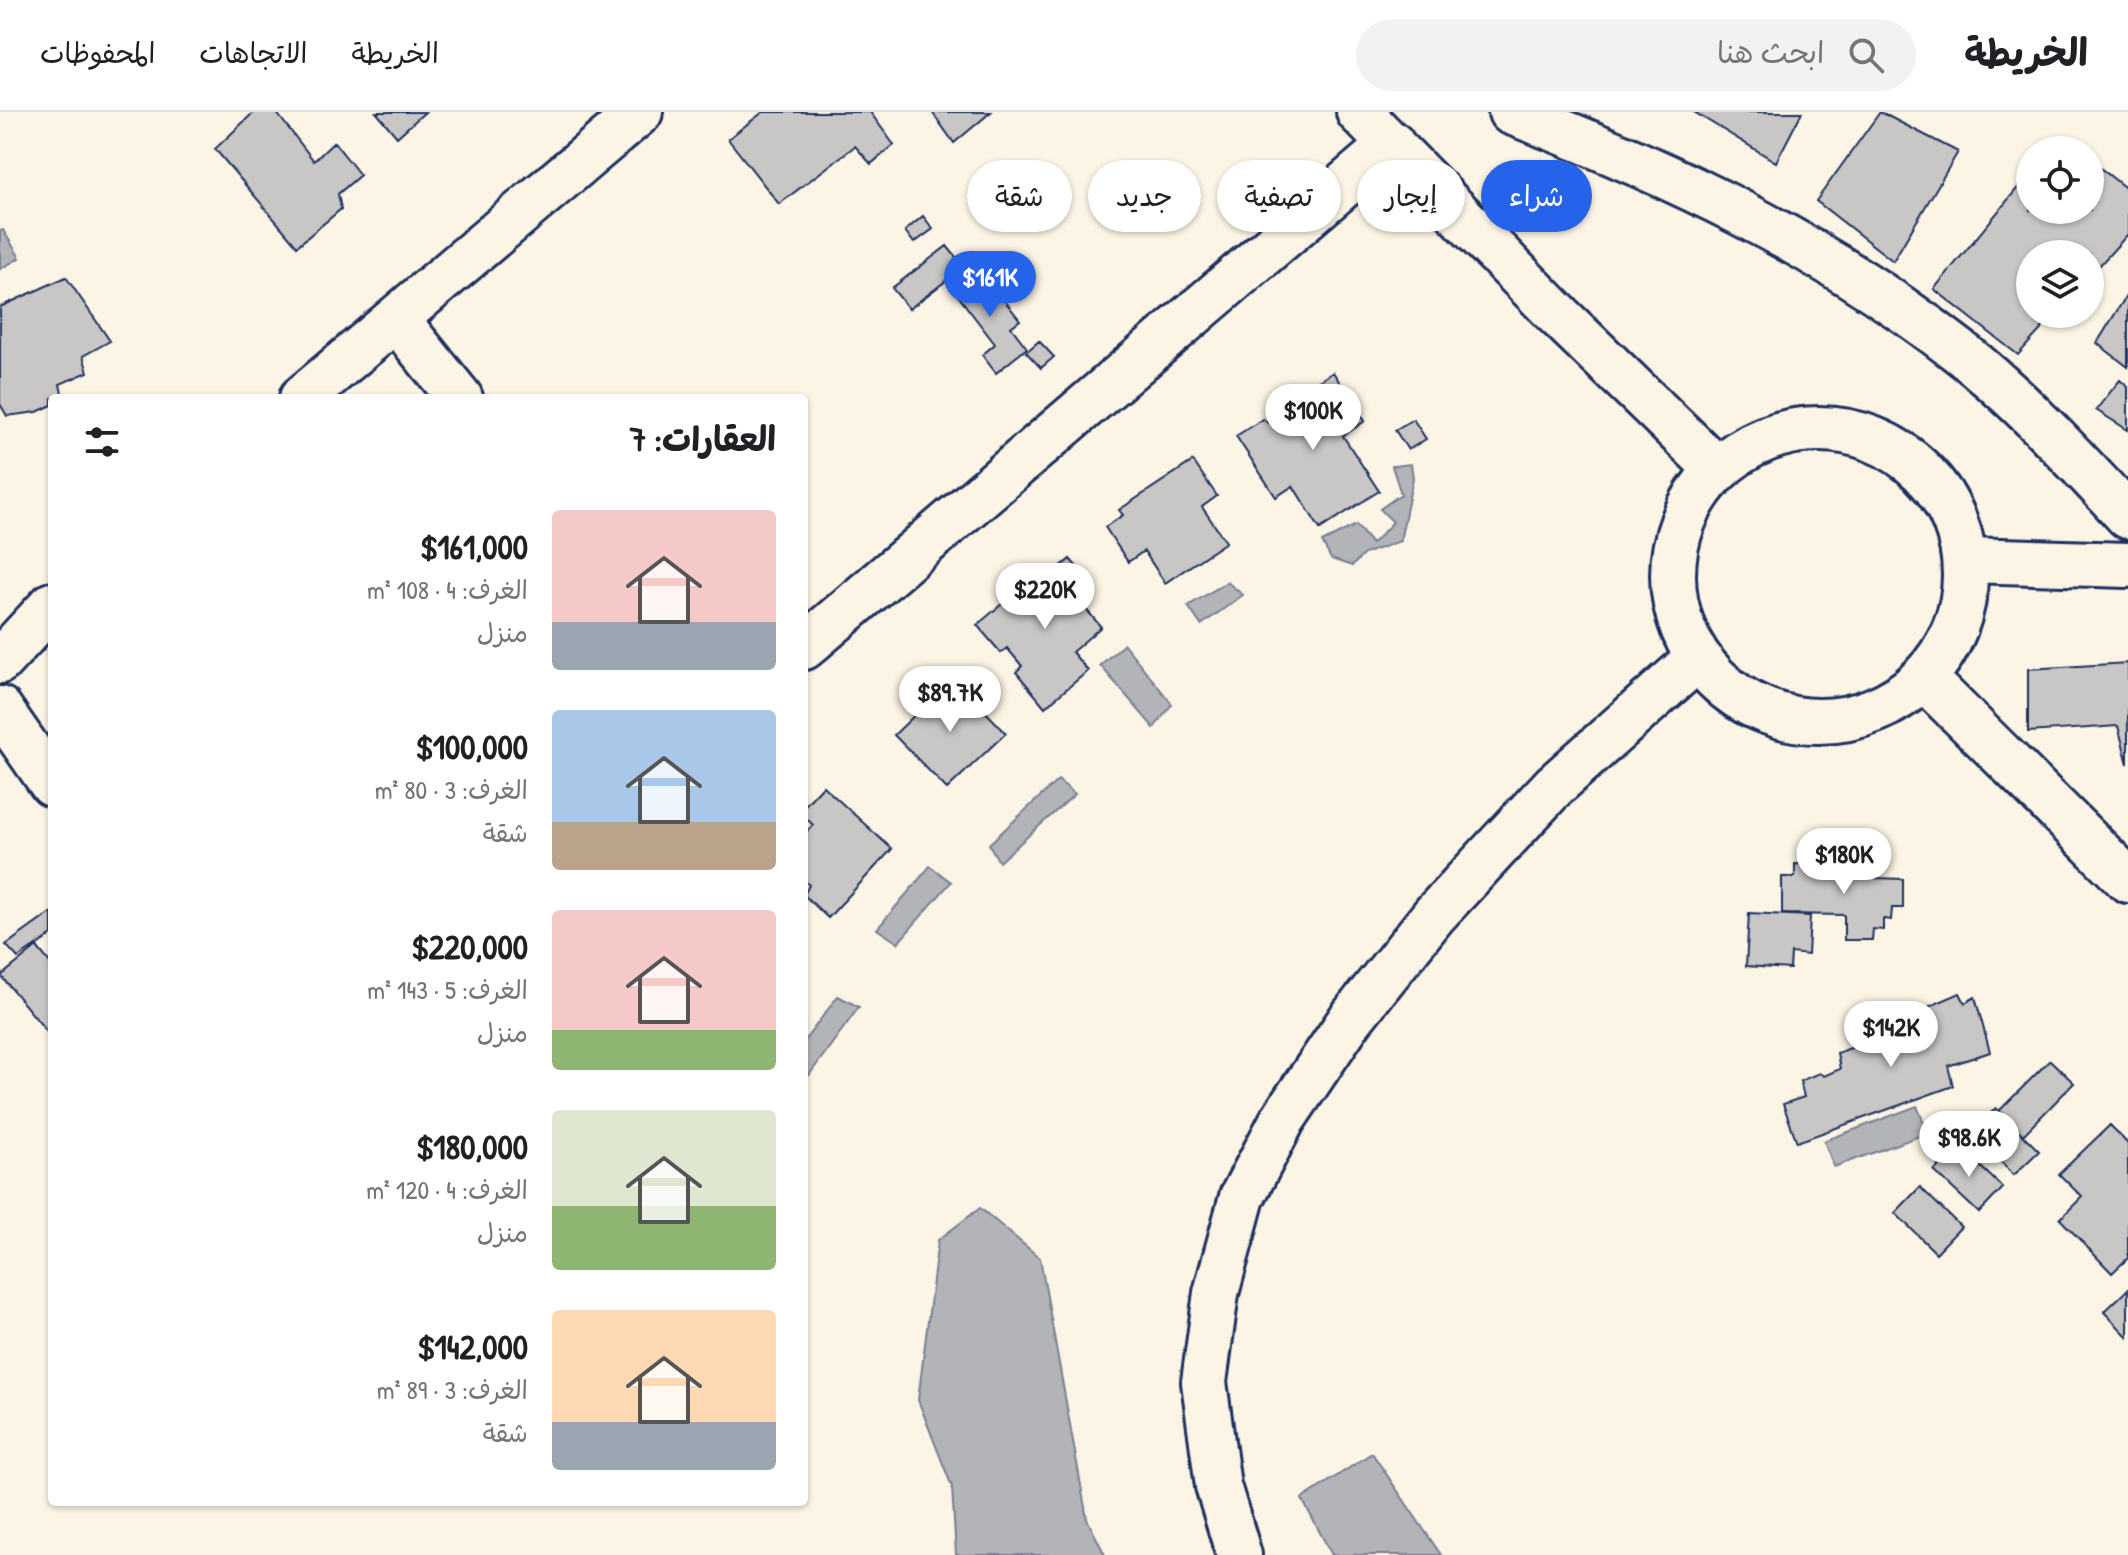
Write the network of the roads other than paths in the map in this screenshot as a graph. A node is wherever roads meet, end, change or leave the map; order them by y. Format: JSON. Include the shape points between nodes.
{"nodes":[{"id":1,"x":640,"y":112,"type":"edge"},
{"id":2,"x":1359,"y":112,"type":"edge"},
{"id":3,"x":1511,"y":112,"type":"edge"},
{"id":4,"x":1392,"y":144,"type":"junction"},
{"id":5,"x":397,"y":320,"type":"junction"},
{"id":6,"x":307,"y":394,"type":"edge"},
{"id":7,"x":457,"y":394,"type":"edge"},
{"id":8,"x":1717,"y":469,"type":"junction"},
{"id":9,"x":2128,"y":516,"type":"edge"},
{"id":10,"x":1967,"y":560,"type":"junction"},
{"id":11,"x":2128,"y":565,"type":"edge"},
{"id":12,"x":48,"y":609,"type":"edge"},
{"id":13,"x":808,"y":644,"type":"edge"},
{"id":14,"x":1698,"y":658,"type":"junction"},
{"id":15,"x":0,"y":661,"type":"edge"},
{"id":16,"x":1924,"y":678,"type":"junction"},
{"id":17,"x":0,"y":709,"type":"edge"},
{"id":18,"x":48,"y":778,"type":"edge"},
{"id":19,"x":2126,"y":876,"type":"edge"},
{"id":20,"x":1239,"y":1555,"type":"edge"}],
"edges":[{"from":1,"to":5,"type":"street"},
{"from":2,"to":4,"type":"street"},
{"from":3,"to":9,"type":"street","via":[[1703,192],[1877,291],[1961,353]]},
{"from":4,"to":8,"type":"street"},
{"from":4,"to":13,"type":"street"},
{"from":5,"to":6,"type":"street"},
{"from":5,"to":7,"type":"street"},
{"from":8,"to":10,"type":"street","via":[[1756,442],[1801,428],[1848,430],[1892,446],[1929,475],[1955,514]]},
{"from":8,"to":14,"type":"street","via":[[1691,501],[1676,540],[1672,580],[1679,622]]},
{"from":10,"to":11,"type":"street"},
{"from":10,"to":16,"type":"street","via":[[1964,603],[1950,644]]},
{"from":12,"to":15,"type":"street"},
{"from":14,"to":16,"type":"street","via":[[1727,690],[1764,711],[1806,721],[1849,719],[1889,704]]},
{"from":14,"to":20,"type":"street","via":[[1554,786],[1434,915],[1350,1020],[1283,1119],[1249,1184],[1216,1293],[1204,1382],[1218,1486]]},
{"from":16,"to":19,"type":"street"},
{"from":17,"to":18,"type":"street"}]}
